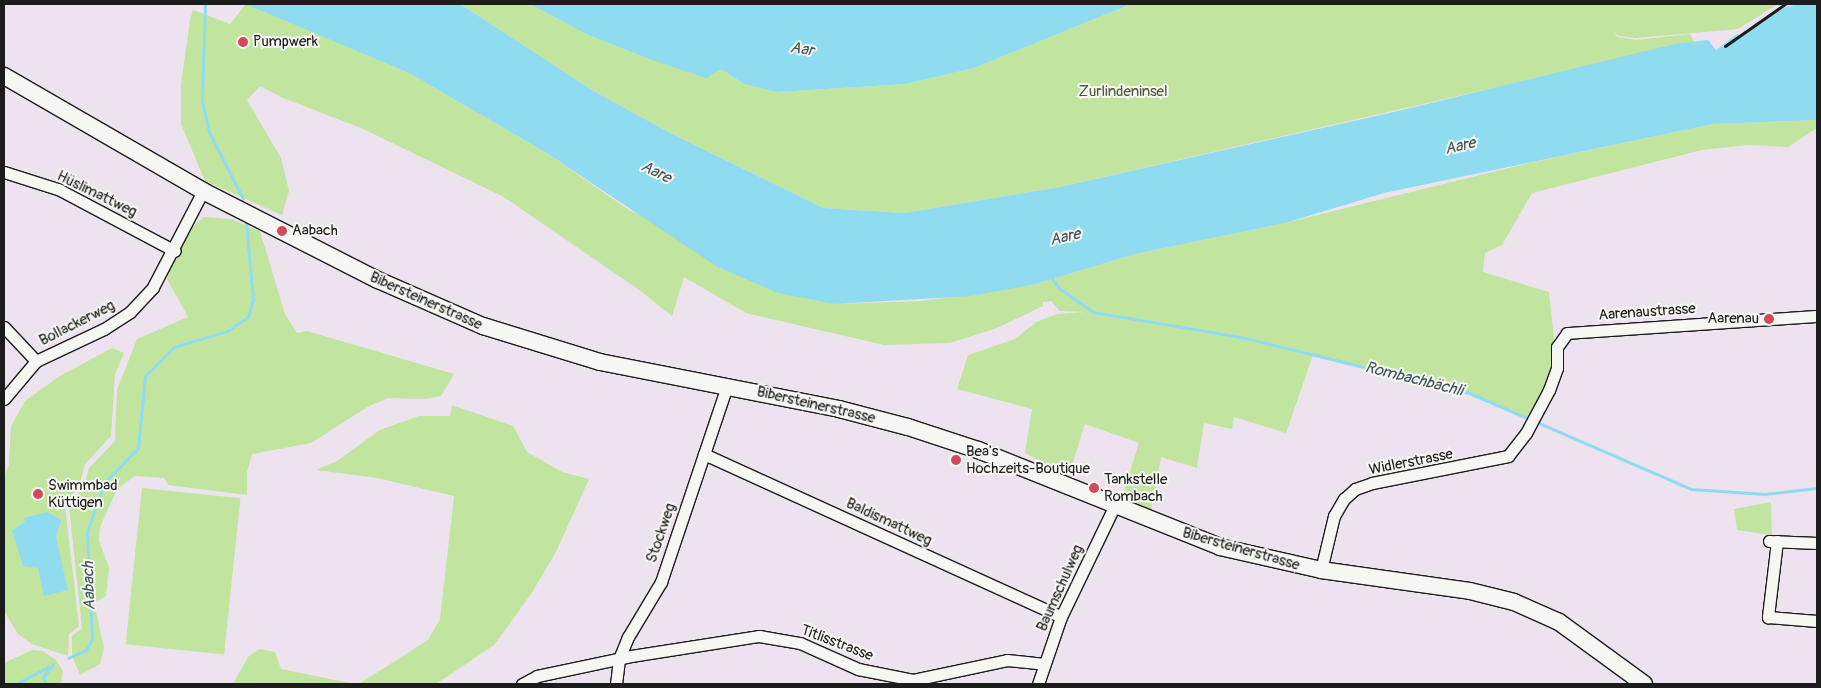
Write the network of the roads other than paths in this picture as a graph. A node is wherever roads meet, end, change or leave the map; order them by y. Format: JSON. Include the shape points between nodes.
{"nodes":[{"id":1,"x":4,"y":76,"type":"edge"},
{"id":2,"x":4,"y":172,"type":"edge"},
{"id":3,"x":204,"y":191,"type":"junction"},
{"id":4,"x":174,"y":251,"type":"junction"},
{"id":5,"x":1817,"y":316,"type":"edge"},
{"id":6,"x":4,"y":327,"type":"edge"},
{"id":7,"x":36,"y":361,"type":"junction"},
{"id":8,"x":727,"y":386,"type":"junction"},
{"id":9,"x":4,"y":399,"type":"edge"},
{"id":10,"x":1537,"y":413,"type":"joint"},
{"id":11,"x":704,"y":454,"type":"junction"},
{"id":12,"x":1115,"y":505,"type":"junction"},
{"id":13,"x":1817,"y":543,"type":"edge"},
{"id":14,"x":1321,"y":570,"type":"junction"},
{"id":15,"x":1061,"y":617,"type":"junction"},
{"id":16,"x":1817,"y":621,"type":"edge"},
{"id":17,"x":619,"y":659,"type":"junction"},
{"id":18,"x":1044,"y":664,"type":"junction"},
{"id":19,"x":522,"y":684,"type":"edge"},
{"id":20,"x":616,"y":684,"type":"edge"},
{"id":21,"x":1038,"y":684,"type":"edge"},
{"id":22,"x":1644,"y":684,"type":"edge"}],
"edges":[{"from":1,"to":3,"type":"main road","name":"Bibersteinerstrasse"},
{"from":2,"to":4,"type":"street","name":"Hüslimattweg","via":[[58,190]]},
{"from":3,"to":4,"type":"street","name":"Bollackerweg"},
{"from":3,"to":8,"type":"main road","name":"Bibersteinerstrasse","via":[[378,280],[483,326],[600,362]]},
{"from":4,"to":7,"type":"street","name":"Bollackerweg","via":[[153,287],[130,312],[104,329]]},
{"from":5,"to":10,"type":"street","name":"Aarenaustrasse","via":[[1571,332],[1560,339],[1556,347],[1555,377]]},
{"from":6,"to":7,"type":"street"},
{"from":7,"to":9,"type":"street","name":"Bollackerweg"},
{"from":8,"to":11,"type":"street","name":"Stockweg"},
{"from":8,"to":12,"type":"main road","name":"Bibersteinerstrasse","via":[[908,427],[978,450]]},
{"from":10,"to":14,"type":"street","name":"Widlerstrasse","via":[[1508,456],[1355,489],[1344,499],[1334,516]]},
{"from":11,"to":15,"type":"street","name":"Baldismattweg"},
{"from":11,"to":17,"type":"street","name":"Stockweg","via":[[661,582],[628,637]]},
{"from":12,"to":14,"type":"main road","name":"Bibersteinerstrasse","via":[[1214,545]]},
{"from":12,"to":15,"type":"street","name":"Baumschulweg"},
{"from":13,"to":16,"type":"street","via":[[1773,541],[1768,616]]},
{"from":14,"to":22,"type":"main road","name":"Bibersteinerstrasse","via":[[1470,591],[1527,607],[1579,634]]},
{"from":15,"to":18,"type":"street","name":"Baumschulweg"},
{"from":17,"to":18,"type":"street","name":"Titlisstrasse","via":[[760,636],[800,643],[858,669],[913,680],[1007,660]]},
{"from":17,"to":19,"type":"street","name":"Titlisstrasse","via":[[537,676]]},
{"from":17,"to":20,"type":"street","name":"Stockweg"},
{"from":18,"to":21,"type":"street","name":"Baumschulweg"}]}
